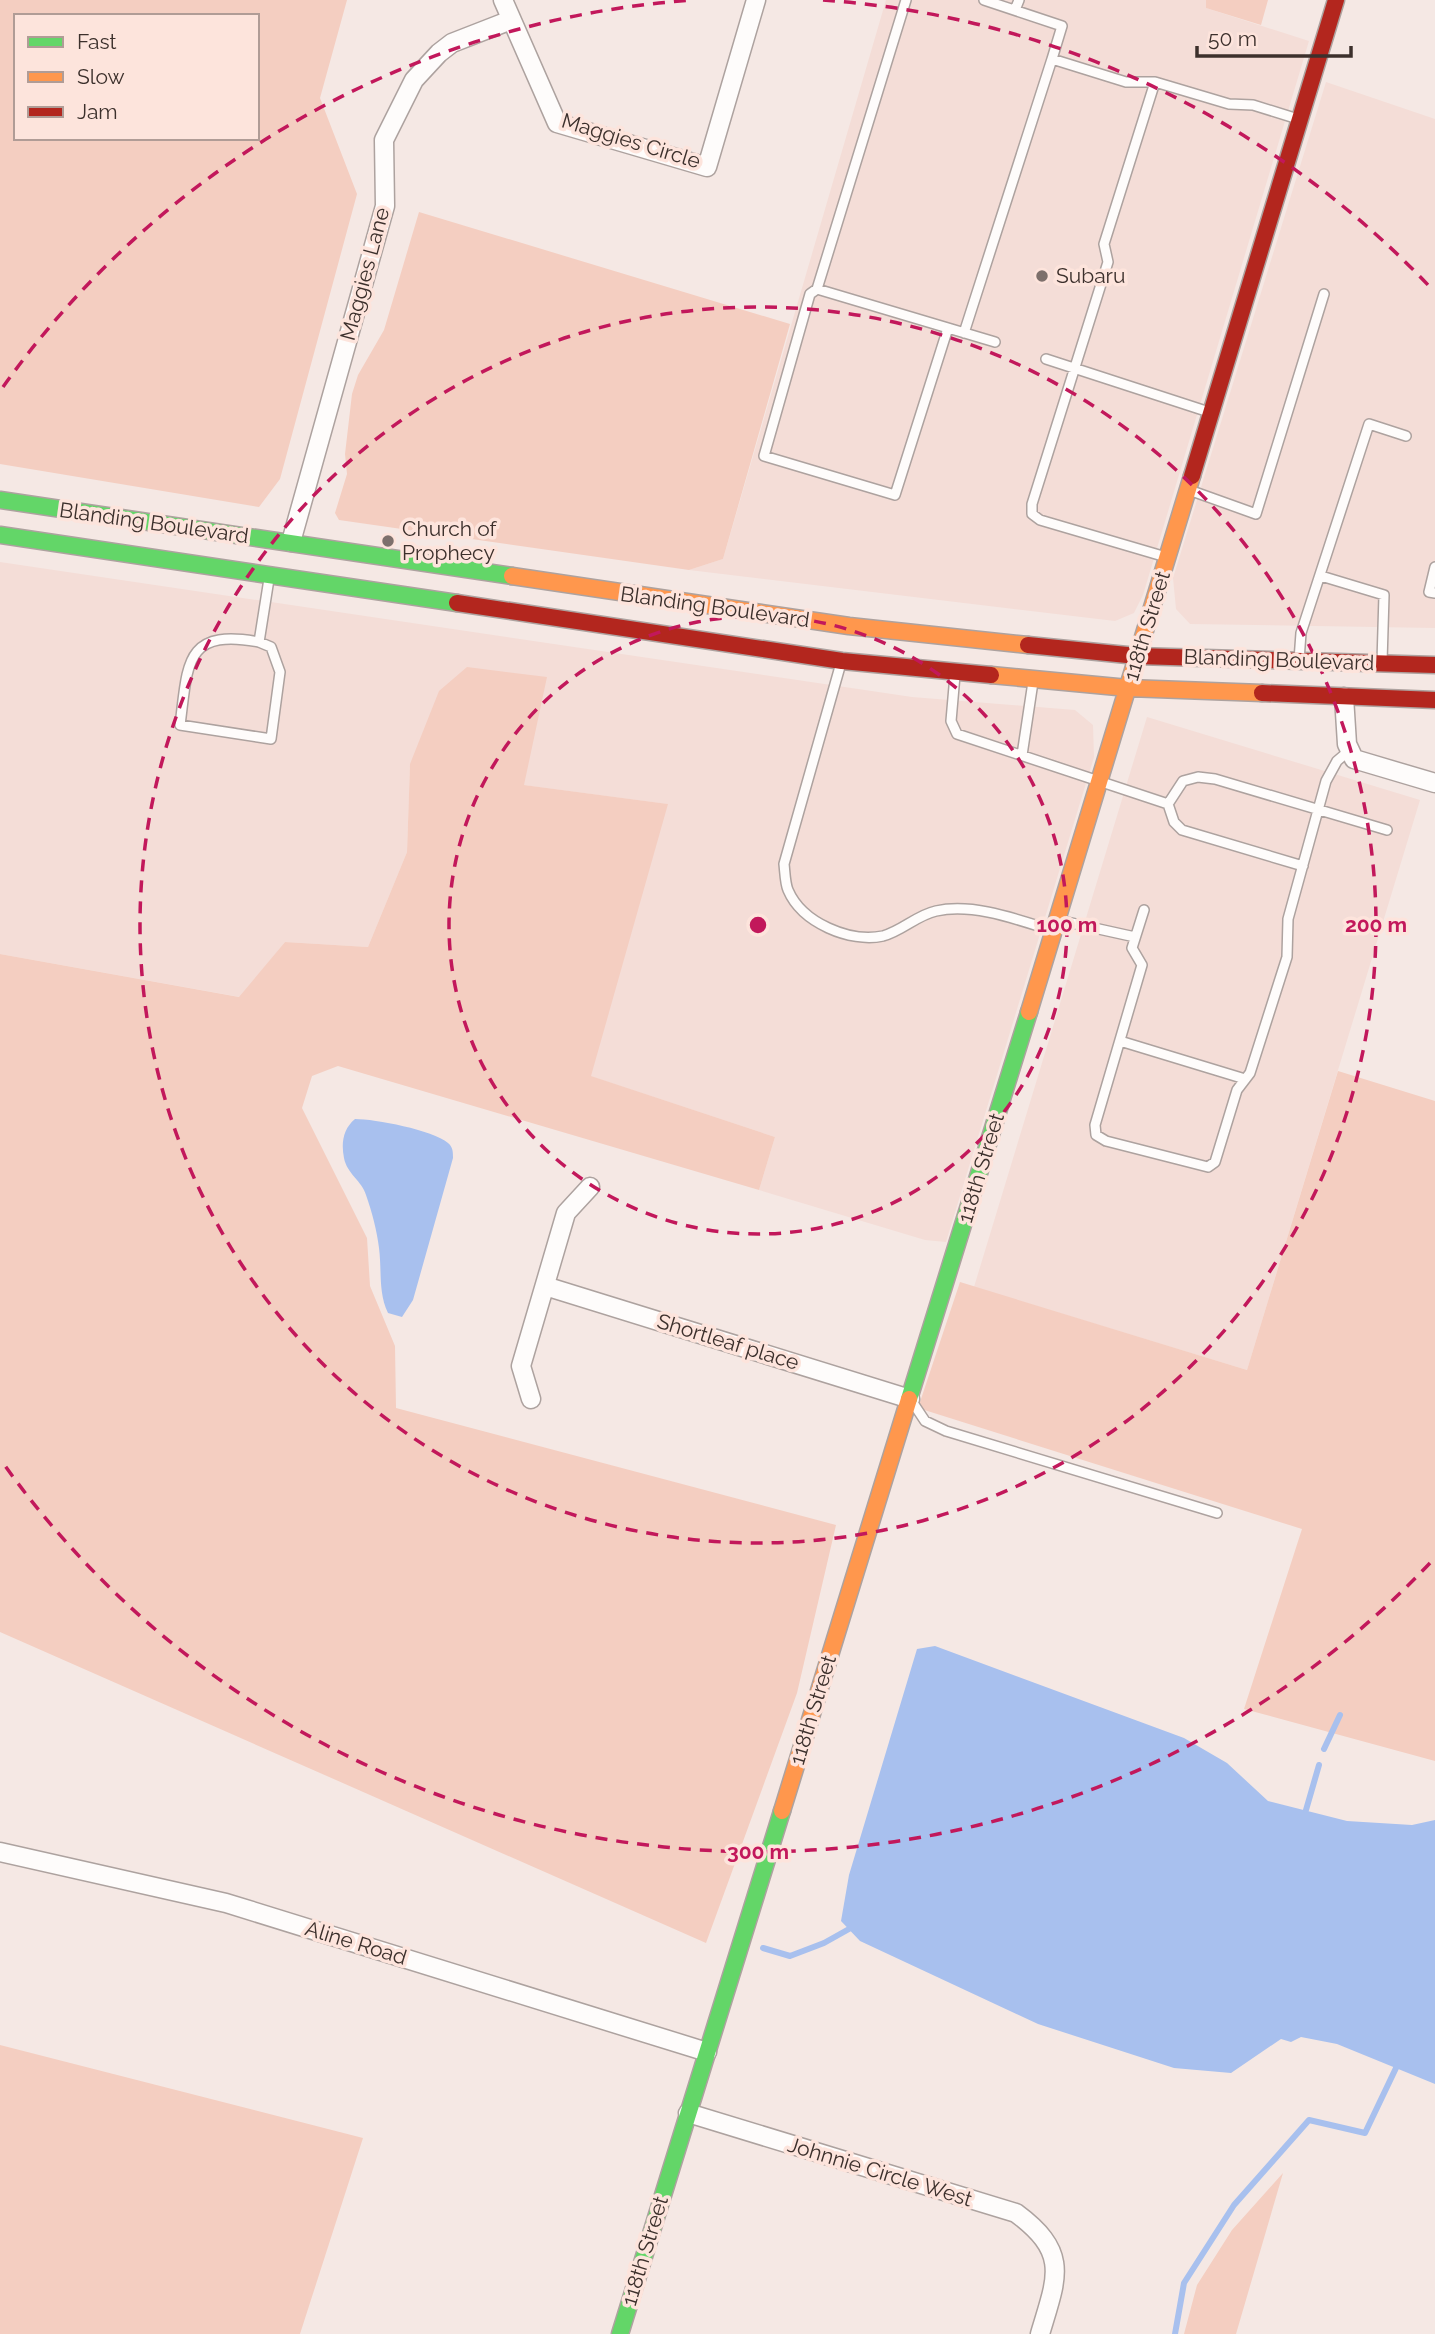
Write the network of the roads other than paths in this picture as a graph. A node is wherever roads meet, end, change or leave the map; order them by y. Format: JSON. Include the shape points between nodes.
{"nodes":[{"id":1,"x":503,"y":0,"type":"edge"},
{"id":2,"x":756,"y":0,"type":"edge"},
{"id":3,"x":906,"y":0,"type":"edge"},
{"id":4,"x":984,"y":0,"type":"edge"},
{"id":5,"x":1018,"y":0,"type":"edge"},
{"id":6,"x":1336,"y":0,"type":"edge"},
{"id":7,"x":1015,"y":10,"type":"junction"},
{"id":8,"x":511,"y":20,"type":"junction"},
{"id":9,"x":1052,"y":60,"type":"junction"},
{"id":10,"x":1155,"y":82,"type":"junction"},
{"id":11,"x":1300,"y":120,"type":"junction"},
{"id":12,"x":817,"y":289,"type":"junction"},
{"id":13,"x":1324,"y":294,"type":"dead end"},
{"id":14,"x":947,"y":328,"type":"junction"},
{"id":15,"x":964,"y":333,"type":"junction"},
{"id":16,"x":995,"y":342,"type":"dead end"},
{"id":17,"x":1046,"y":359,"type":"dead end"},
{"id":18,"x":1077,"y":369,"type":"junction"},
{"id":19,"x":1211,"y":413,"type":"junction"},
{"id":20,"x":1406,"y":436,"type":"dead end"},
{"id":21,"x":1188,"y":489,"type":"junction"},
{"id":22,"x":0,"y":500,"type":"edge"},
{"id":23,"x":0,"y":535,"type":"edge"},
{"id":24,"x":291,"y":542,"type":"junction"},
{"id":25,"x":376,"y":556,"type":"junction"},
{"id":26,"x":1167,"y":558,"type":"junction"},
{"id":27,"x":182,"y":564,"type":"junction"},
{"id":28,"x":1435,"y":567,"type":"edge"},
{"id":29,"x":1321,"y":576,"type":"junction"},
{"id":30,"x":270,"y":577,"type":"junction"},
{"id":31,"x":1435,"y":593,"type":"edge"},
{"id":32,"x":700,"y":607,"type":"junction"},
{"id":33,"x":696,"y":640,"type":"junction"},
{"id":34,"x":259,"y":642,"type":"junction"},
{"id":35,"x":1137,"y":656,"type":"junction"},
{"id":36,"x":842,"y":661,"type":"junction"},
{"id":37,"x":1299,"y":662,"type":"junction"},
{"id":38,"x":1382,"y":664,"type":"junction"},
{"id":39,"x":1435,"y":665,"type":"edge"},
{"id":40,"x":955,"y":673,"type":"junction"},
{"id":41,"x":1033,"y":680,"type":"junction"},
{"id":42,"x":1128,"y":688,"type":"junction"},
{"id":43,"x":1344,"y":697,"type":"junction"},
{"id":44,"x":1435,"y":700,"type":"edge"},
{"id":45,"x":1350,"y":750,"type":"junction"},
{"id":46,"x":1022,"y":755,"type":"junction"},
{"id":47,"x":1099,"y":782,"type":"junction"},
{"id":48,"x":1435,"y":783,"type":"edge"},
{"id":49,"x":1168,"y":804,"type":"junction"},
{"id":50,"x":1318,"y":809,"type":"junction"},
{"id":51,"x":1387,"y":830,"type":"dead end"},
{"id":52,"x":1303,"y":866,"type":"junction"},
{"id":53,"x":1144,"y":910,"type":"dead end"},
{"id":54,"x":1056,"y":925,"type":"junction"},
{"id":55,"x":1135,"y":937,"type":"junction"},
{"id":56,"x":1120,"y":1041,"type":"junction"},
{"id":57,"x":1245,"y":1079,"type":"junction"},
{"id":58,"x":590,"y":1187,"type":"dead end"},
{"id":59,"x":545,"y":1286,"type":"junction"},
{"id":60,"x":531,"y":1399,"type":"dead end"},
{"id":61,"x":910,"y":1399,"type":"junction"},
{"id":62,"x":1217,"y":1513,"type":"dead end"},
{"id":63,"x":0,"y":1852,"type":"edge"},
{"id":64,"x":707,"y":2052,"type":"junction"},
{"id":65,"x":688,"y":2113,"type":"junction"},
{"id":66,"x":620,"y":2334,"type":"edge"},
{"id":67,"x":1040,"y":2334,"type":"edge"}],
"edges":[{"from":1,"to":8,"type":"street","name":"Maggies Circle"},
{"from":2,"to":8,"type":"street","name":"Maggies Circle","via":[[707,167],[557,123]]},
{"from":3,"to":12,"type":"lane"},
{"from":4,"to":7,"type":"lane"},
{"from":5,"to":7,"type":"lane"},
{"from":6,"to":11,"type":"main road","name":"118th Street"},
{"from":7,"to":9,"type":"lane","via":[[1062,26]]},
{"from":8,"to":24,"type":"street","name":"Maggies Lane","via":[[452,43],[439,53],[414,80],[384,140],[385,206]]},
{"from":9,"to":10,"type":"lane","via":[[1126,82]]},
{"from":9,"to":15,"type":"lane"},
{"from":10,"to":11,"type":"lane"},
{"from":10,"to":18,"type":"lane","via":[[1104,244],[1108,262]]},
{"from":11,"to":19,"type":"main road","name":"118th Street"},
{"from":12,"to":14,"type":"lane"},
{"from":12,"to":14,"type":"lane","via":[[810,294],[764,456],[895,495]]},
{"from":13,"to":21,"type":"lane","via":[[1256,514]]},
{"from":14,"to":15,"type":"lane"},
{"from":15,"to":16,"type":"lane"},
{"from":17,"to":18,"type":"lane"},
{"from":18,"to":19,"type":"lane"},
{"from":18,"to":26,"type":"lane","via":[[1032,514]]},
{"from":19,"to":21,"type":"main road","name":"118th Street"},
{"from":20,"to":29,"type":"lane","via":[[1369,424]]},
{"from":21,"to":26,"type":"main road","name":"118th Street"},
{"from":22,"to":24,"type":"main road","name":"Blanding Boulevard"},
{"from":23,"to":27,"type":"main road","name":"Blanding Boulevard"},
{"from":24,"to":25,"type":"main road","name":"Blanding Boulevard"},
{"from":24,"to":27,"type":"main road","via":[[254,558]]},
{"from":25,"to":30,"type":"main road","via":[[303,562]]},
{"from":25,"to":32,"type":"main road","name":"Blanding Boulevard"},
{"from":26,"to":35,"type":"main road","name":"118th Street"},
{"from":27,"to":30,"type":"main road","name":"Blanding Boulevard"},
{"from":28,"to":31,"type":"lane","via":[[1429,592]]},
{"from":29,"to":37,"type":"lane","via":[[1301,633]]},
{"from":29,"to":38,"type":"lane","via":[[1384,595]]},
{"from":30,"to":33,"type":"main road","name":"Blanding Boulevard"},
{"from":30,"to":34,"type":"lane"},
{"from":32,"to":33,"type":"street"},
{"from":32,"to":35,"type":"main road","name":"Blanding Boulevard"},
{"from":33,"to":36,"type":"main road","name":"Blanding Boulevard"},
{"from":34,"to":34,"type":"lane","via":[[232,637],[201,647],[187,668],[180,725],[271,739],[280,671],[271,647]]},
{"from":35,"to":37,"type":"main road","name":"Blanding Boulevard"},
{"from":35,"to":42,"type":"main road","name":"118th Street"},
{"from":36,"to":40,"type":"main road","name":"Blanding Boulevard"},
{"from":36,"to":54,"type":"lane","via":[[784,864],[788,890],[801,909],[827,927],[854,937],[884,936],[934,911],[965,909]]},
{"from":37,"to":38,"type":"main road","name":"Blanding Boulevard"},
{"from":38,"to":39,"type":"main road","name":"Blanding Boulevard"},
{"from":40,"to":41,"type":"main road","name":"Blanding Boulevard"},
{"from":40,"to":46,"type":"lane","via":[[952,728],[957,734]]},
{"from":41,"to":42,"type":"main road","name":"Blanding Boulevard"},
{"from":41,"to":46,"type":"lane"},
{"from":42,"to":43,"type":"main road","name":"Blanding Boulevard"},
{"from":42,"to":47,"type":"main road","name":"118th Street"},
{"from":43,"to":44,"type":"main road","name":"Blanding Boulevard"},
{"from":43,"to":45,"type":"street"},
{"from":45,"to":48,"type":"street","via":[[1354,759]]},
{"from":45,"to":50,"type":"lane","via":[[1337,761]]},
{"from":46,"to":47,"type":"lane"},
{"from":47,"to":49,"type":"lane"},
{"from":47,"to":54,"type":"main road","name":"118th Street"},
{"from":49,"to":50,"type":"lane","via":[[1183,781],[1198,777]]},
{"from":49,"to":52,"type":"lane","via":[[1182,830]]},
{"from":50,"to":51,"type":"lane"},
{"from":50,"to":52,"type":"lane"},
{"from":52,"to":57,"type":"lane","via":[[1288,919],[1287,957]]},
{"from":53,"to":55,"type":"lane"},
{"from":54,"to":55,"type":"lane"},
{"from":54,"to":61,"type":"main road","name":"118th Street"},
{"from":55,"to":56,"type":"lane","via":[[1132,948],[1142,965]]},
{"from":56,"to":57,"type":"lane"},
{"from":56,"to":57,"type":"lane","via":[[1095,1125],[1096,1135],[1106,1141],[1208,1167],[1215,1162],[1237,1090]]},
{"from":58,"to":59,"type":"street","via":[[566,1213]]},
{"from":59,"to":60,"type":"street","via":[[522,1366]]},
{"from":59,"to":61,"type":"street","name":"Shortleaf place"},
{"from":61,"to":62,"type":"lane","via":[[925,1422],[946,1430]]},
{"from":61,"to":64,"type":"main road","name":"118th Street"},
{"from":63,"to":64,"type":"street","name":"Aline Road","via":[[226,1903]]},
{"from":64,"to":65,"type":"main road","name":"118th Street"},
{"from":65,"to":66,"type":"main road","name":"118th Street"},
{"from":65,"to":67,"type":"street","name":"Johnnie Circle West","via":[[1016,2213],[1040,2231],[1054,2255],[1056,2274]]}]}
